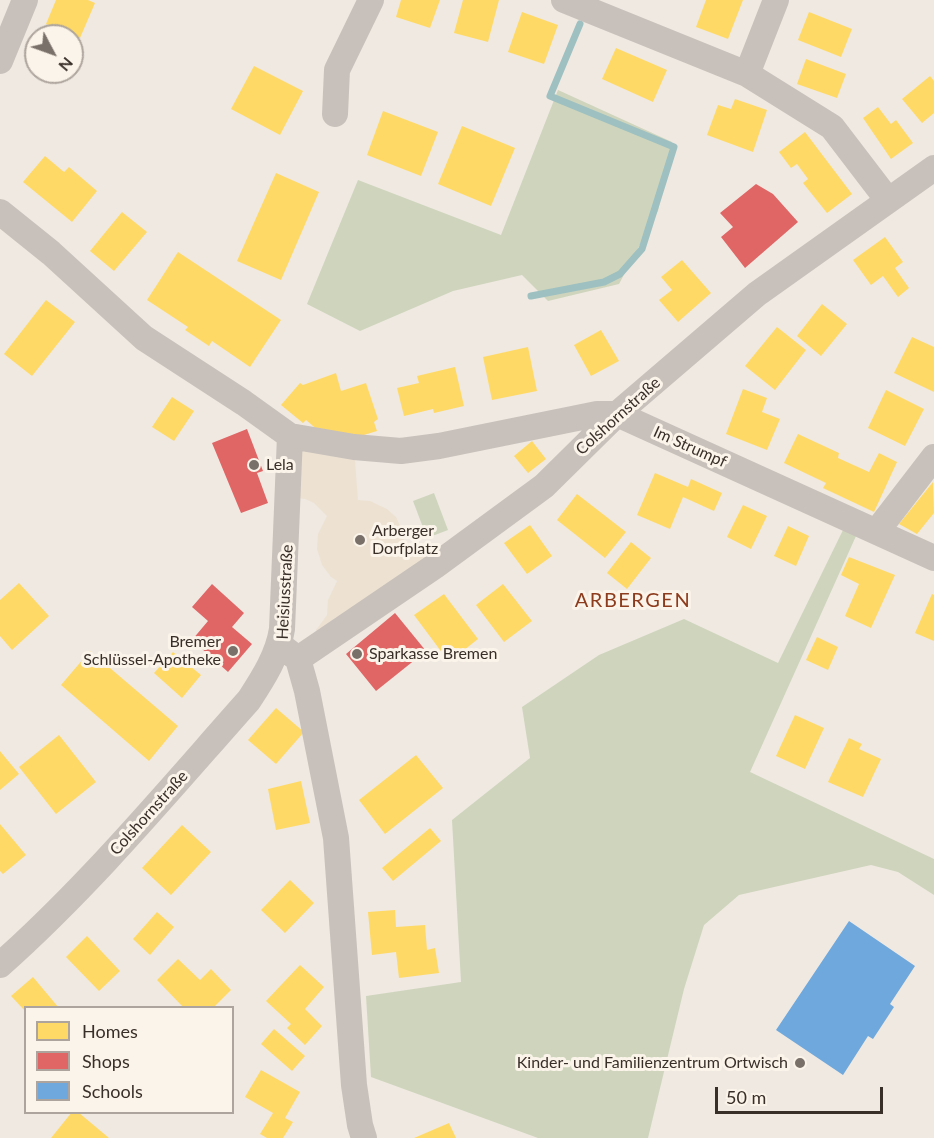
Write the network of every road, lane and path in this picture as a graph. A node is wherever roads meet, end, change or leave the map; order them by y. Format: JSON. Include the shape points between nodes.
{"nodes":[{"id":1,"x":25,"y":0,"type":"edge"},
{"id":2,"x":371,"y":0,"type":"edge"},
{"id":3,"x":564,"y":0,"type":"edge"},
{"id":4,"x":776,"y":0,"type":"edge"},
{"id":5,"x":0,"y":61,"type":"edge"},
{"id":6,"x":747,"y":74,"type":"junction"},
{"id":7,"x":334,"y":114,"type":"dead end"},
{"id":8,"x":934,"y":168,"type":"edge"},
{"id":9,"x":887,"y":200,"type":"junction"},
{"id":10,"x":0,"y":212,"type":"edge"},
{"id":11,"x":617,"y":414,"type":"junction"},
{"id":12,"x":290,"y":436,"type":"junction"},
{"id":13,"x":934,"y":457,"type":"edge"},
{"id":14,"x":877,"y":531,"type":"junction"},
{"id":15,"x":934,"y":558,"type":"edge"},
{"id":16,"x":289,"y":652,"type":"junction"},
{"id":17,"x":0,"y":965,"type":"edge"},
{"id":18,"x":357,"y":1134,"type":"edge"}],
"edges":[{"from":1,"to":5,"type":"street"},
{"from":2,"to":7,"type":"street","via":[[337,70]]},
{"from":3,"to":6,"type":"street"},
{"from":4,"to":6,"type":"street"},
{"from":6,"to":9,"type":"street","via":[[831,127]]},
{"from":8,"to":9,"type":"street","name":"Colshornstraße"},
{"from":9,"to":11,"type":"street","name":"Colshornstraße","via":[[757,294]]},
{"from":10,"to":12,"type":"street","via":[[144,338]]},
{"from":11,"to":12,"type":"street","name":"Im Strumpf","via":[[597,414],[401,451]]},
{"from":11,"to":14,"type":"street","name":"Im Strumpf"},
{"from":11,"to":16,"type":"street","name":"Colshornstraße","via":[[544,486],[435,566]]},
{"from":12,"to":16,"type":"street","name":"Heisiusstraße","via":[[282,628]]},
{"from":13,"to":14,"type":"street"},
{"from":14,"to":15,"type":"street","name":"Im Strumpf"},
{"from":16,"to":17,"type":"street","name":"Colshornstraße","via":[[268,670],[242,708],[98,870]]},
{"from":16,"to":18,"type":"street","name":"Heisiusstraße","via":[[307,692],[336,837]]}]}
